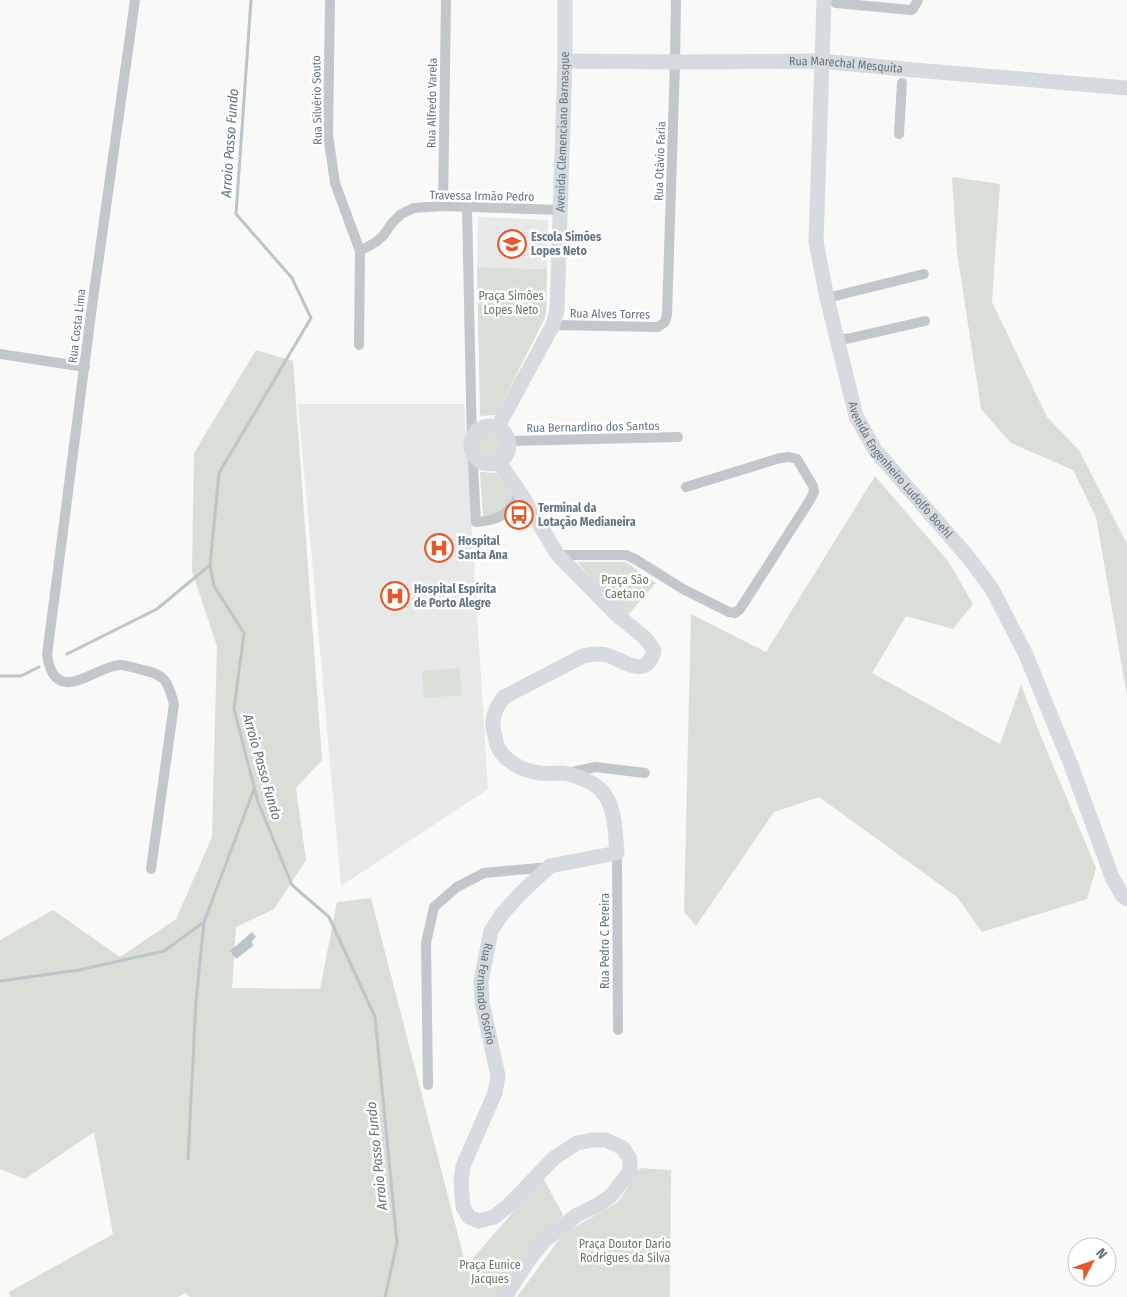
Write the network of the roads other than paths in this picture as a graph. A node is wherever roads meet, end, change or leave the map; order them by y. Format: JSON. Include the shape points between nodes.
{"nodes":[{"id":1,"x":135,"y":0,"type":"edge"},
{"id":2,"x":330,"y":0,"type":"edge"},
{"id":3,"x":446,"y":0,"type":"edge"},
{"id":4,"x":565,"y":0,"type":"edge"},
{"id":5,"x":676,"y":0,"type":"edge"},
{"id":6,"x":918,"y":0,"type":"edge"},
{"id":7,"x":830,"y":1,"type":"edge"},
{"id":8,"x":565,"y":61,"type":"junction"},
{"id":9,"x":821,"y":61,"type":"junction"},
{"id":10,"x":675,"y":62,"type":"junction"},
{"id":11,"x":902,"y":83,"type":"dead end"},
{"id":12,"x":1127,"y":88,"type":"edge"},
{"id":13,"x":899,"y":134,"type":"dead end"},
{"id":14,"x":443,"y":206,"type":"junction"},
{"id":15,"x":467,"y":206,"type":"junction"},
{"id":16,"x":560,"y":210,"type":"junction"},
{"id":17,"x":360,"y":252,"type":"junction"},
{"id":18,"x":924,"y":274,"type":"dead end"},
{"id":19,"x":827,"y":298,"type":"junction"},
{"id":20,"x":925,"y":321,"type":"dead end"},
{"id":21,"x":665,"y":322,"type":"joint"},
{"id":22,"x":553,"y":325,"type":"junction"},
{"id":23,"x":837,"y":340,"type":"junction"},
{"id":24,"x":359,"y":345,"type":"dead end"},
{"id":25,"x":0,"y":354,"type":"edge"},
{"id":26,"x":85,"y":367,"type":"junction"},
{"id":27,"x":497,"y":428,"type":"junction"},
{"id":28,"x":678,"y":437,"type":"dead end"},
{"id":29,"x":509,"y":441,"type":"junction"},
{"id":30,"x":472,"y":446,"type":"junction"},
{"id":31,"x":499,"y":462,"type":"junction"},
{"id":32,"x":686,"y":487,"type":"dead end"},
{"id":33,"x":521,"y":494,"type":"junction"},
{"id":34,"x":558,"y":555,"type":"junction"},
{"id":35,"x":565,"y":773,"type":"junction"},
{"id":36,"x":645,"y":773,"type":"dead end"},
{"id":37,"x":617,"y":853,"type":"junction"},
{"id":38,"x":550,"y":866,"type":"junction"},
{"id":39,"x":151,"y":869,"type":"dead end"},
{"id":40,"x":1127,"y":900,"type":"edge"},
{"id":41,"x":618,"y":1030,"type":"dead end"},
{"id":42,"x":428,"y":1085,"type":"dead end"},
{"id":43,"x":505,"y":1297,"type":"edge"}],
"edges":[{"from":1,"to":26,"type":"street","name":"Rua Costa Lima"},
{"from":2,"to":17,"type":"street","name":"Rua Silvério Souto","via":[[328,135],[335,183]]},
{"from":3,"to":14,"type":"street","name":"Rua Alfredo Varela"},
{"from":4,"to":8,"type":"street","name":"Avenida Clemenciano Barnasque"},
{"from":5,"to":10,"type":"street","name":"Rua Otávio Faria"},
{"from":6,"to":7,"type":"street","via":[[911,10]]},
{"from":7,"to":9,"type":"street","name":"Avenida Engenheiro Ludolfo Boehl"},
{"from":8,"to":10,"type":"street","name":"Rua Marechal Mesquita"},
{"from":8,"to":16,"type":"street","name":"Avenida Clemenciano Barnasque"},
{"from":9,"to":10,"type":"street","name":"Rua Marechal Mesquita"},
{"from":9,"to":12,"type":"street","name":"Rua Marechal Mesquita"},
{"from":9,"to":19,"type":"street","name":"Avenida Engenheiro Ludolfo Boehl","via":[[816,242]]},
{"from":10,"to":21,"type":"street","name":"Rua Otávio Faria"},
{"from":11,"to":13,"type":"street"},
{"from":14,"to":15,"type":"street","name":"Travessa Irmão Pedro"},
{"from":14,"to":17,"type":"street","name":"Travessa Irmão Pedro","via":[[414,208],[401,214],[383,236]]},
{"from":15,"to":16,"type":"street","name":"Travessa Irmão Pedro"},
{"from":15,"to":30,"type":"street"},
{"from":16,"to":22,"type":"street","name":"Avenida Clemenciano Barnasque","via":[[557,310]]},
{"from":17,"to":24,"type":"street","name":"Rua Silvério Souto"},
{"from":18,"to":19,"type":"street"},
{"from":19,"to":23,"type":"street","name":"Avenida Engenheiro Ludolfo Boehl"},
{"from":20,"to":23,"type":"street"},
{"from":21,"to":22,"type":"street","name":"Rua Alves Torres","via":[[658,327]]},
{"from":22,"to":27,"type":"street","name":"Avenida Clemenciano Barnasque"},
{"from":23,"to":40,"type":"street","name":"Avenida Engenheiro Ludolfo Boehl","via":[[856,416],[875,450],[992,589],[1026,655],[1112,877]]},
{"from":25,"to":26,"type":"street"},
{"from":26,"to":39,"type":"street","name":"Rua Costa Lima","via":[[47,655],[51,670],[67,683],[120,665],[156,673],[168,684],[174,704]]},
{"from":27,"to":29,"type":"street"},
{"from":27,"to":30,"type":"street","via":[[491,426],[479,430]]},
{"from":28,"to":29,"type":"street","name":"Rua Bernardino dos Santos"},
{"from":29,"to":31,"type":"street","via":[[507,454]]},
{"from":30,"to":31,"type":"street","via":[[481,462]]},
{"from":30,"to":33,"type":"street","via":[[476,522],[490,522],[502,516]]},
{"from":31,"to":33,"type":"street"},
{"from":32,"to":34,"type":"street","via":[[789,456],[796,458],[813,486],[810,500],[735,613],[626,555]]},
{"from":33,"to":34,"type":"street"},
{"from":34,"to":35,"type":"street","via":[[617,615],[644,637],[654,652],[642,667],[606,655],[583,656],[504,697],[497,706],[492,726],[498,748],[508,760],[538,773]]},
{"from":35,"to":36,"type":"street","via":[[595,766]]},
{"from":35,"to":37,"type":"street","via":[[600,790],[610,806]]},
{"from":37,"to":38,"type":"street"},
{"from":37,"to":41,"type":"street","name":"Rua Pedro C Pereira"},
{"from":38,"to":42,"type":"street","via":[[484,873],[457,887],[434,907],[426,943]]},
{"from":38,"to":43,"type":"street","name":"Rua Fernando Osório","via":[[502,914],[492,931],[481,981],[482,1002],[498,1076],[495,1093],[463,1166],[463,1207],[469,1217],[479,1221],[494,1217],[554,1158],[577,1143],[606,1140],[623,1148],[630,1159],[630,1171],[611,1196],[577,1215],[544,1241]]}]}
